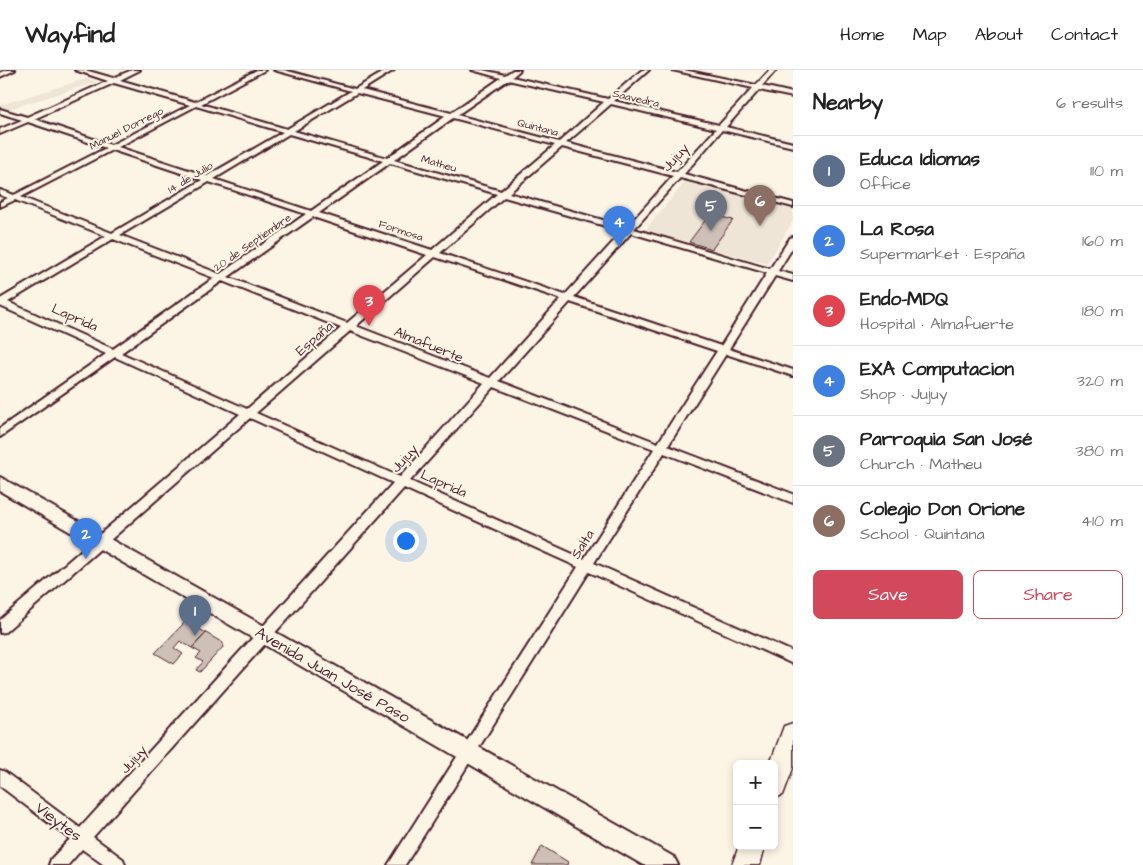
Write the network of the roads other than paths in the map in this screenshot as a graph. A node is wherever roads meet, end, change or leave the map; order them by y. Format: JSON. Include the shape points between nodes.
{"nodes":[{"id":1,"x":12,"y":70,"type":"edge"},
{"id":2,"x":78,"y":70,"type":"edge"},
{"id":3,"x":137,"y":70,"type":"edge"},
{"id":4,"x":262,"y":70,"type":"edge"},
{"id":5,"x":277,"y":70,"type":"edge"},
{"id":6,"x":391,"y":70,"type":"edge"},
{"id":7,"x":475,"y":70,"type":"edge"},
{"id":8,"x":517,"y":70,"type":"edge"},
{"id":9,"x":646,"y":70,"type":"edge"},
{"id":10,"x":675,"y":70,"type":"edge"},
{"id":11,"x":773,"y":70,"type":"edge"},
{"id":12,"x":0,"y":75,"type":"edge"},
{"id":13,"x":507,"y":78,"type":"junction"},
{"id":14,"x":113,"y":80,"type":"junction"},
{"id":15,"x":757,"y":88,"type":"junction"},
{"id":16,"x":356,"y":91,"type":"junction"},
{"id":17,"x":793,"y":95,"type":"edge"},
{"id":18,"x":610,"y":102,"type":"junction"},
{"id":19,"x":196,"y":104,"type":"junction"},
{"id":20,"x":2,"y":111,"type":"dead end"},
{"id":21,"x":452,"y":116,"type":"junction"},
{"id":22,"x":27,"y":120,"type":"junction"},
{"id":23,"x":721,"y":128,"type":"junction"},
{"id":24,"x":288,"y":131,"type":"junction"},
{"id":25,"x":0,"y":132,"type":"edge"},
{"id":26,"x":560,"y":144,"type":"junction"},
{"id":27,"x":793,"y":145,"type":"edge"},
{"id":28,"x":112,"y":148,"type":"junction"},
{"id":29,"x":389,"y":160,"type":"junction"},
{"id":30,"x":678,"y":175,"type":"junction"},
{"id":31,"x":208,"y":179,"type":"junction"},
{"id":32,"x":0,"y":192,"type":"edge"},
{"id":33,"x":503,"y":194,"type":"junction"},
{"id":34,"x":14,"y":198,"type":"junction"},
{"id":35,"x":0,"y":205,"type":"edge"},
{"id":36,"x":793,"y":205,"type":"edge"},
{"id":37,"x":312,"y":214,"type":"junction"},
{"id":38,"x":629,"y":230,"type":"junction"},
{"id":39,"x":113,"y":236,"type":"junction"},
{"id":40,"x":793,"y":240,"type":"edge"},
{"id":41,"x":433,"y":254,"type":"junction"},
{"id":42,"x":773,"y":272,"type":"junction"},
{"id":43,"x":221,"y":278,"type":"junction"},
{"id":44,"x":793,"y":278,"type":"edge"},
{"id":45,"x":567,"y":298,"type":"junction"},
{"id":46,"x":0,"y":302,"type":"edge"},
{"id":47,"x":349,"y":327,"type":"junction"},
{"id":48,"x":723,"y":350,"type":"junction"},
{"id":49,"x":114,"y":353,"type":"junction"},
{"id":50,"x":793,"y":373,"type":"edge"},
{"id":51,"x":491,"y":384,"type":"junction"},
{"id":52,"x":248,"y":413,"type":"junction"},
{"id":53,"x":0,"y":432,"type":"edge"},
{"id":54,"x":660,"y":449,"type":"junction"},
{"id":55,"x":402,"y":482,"type":"junction"},
{"id":56,"x":0,"y":483,"type":"edge"},
{"id":57,"x":793,"y":499,"type":"edge"},
{"id":58,"x":101,"y":541,"type":"junction"},
{"id":59,"x":586,"y":565,"type":"junction"},
{"id":60,"x":0,"y":628,"type":"edge"},
{"id":61,"x":265,"y":635,"type":"junction"},
{"id":62,"x":793,"y":658,"type":"edge"},
{"id":63,"x":793,"y":734,"type":"edge"},
{"id":64,"x":468,"y":752,"type":"junction"},
{"id":65,"x":778,"y":775,"type":"edge"},
{"id":66,"x":0,"y":777,"type":"edge"},
{"id":67,"x":81,"y":838,"type":"junction"},
{"id":68,"x":751,"y":850,"type":"edge"},
{"id":69,"x":57,"y":865,"type":"edge"},
{"id":70,"x":117,"y":865,"type":"edge"},
{"id":71,"x":396,"y":865,"type":"edge"},
{"id":72,"x":666,"y":865,"type":"edge"},
{"id":73,"x":746,"y":865,"type":"edge"}],
"edges":[{"from":1,"to":12,"type":"street"},
{"from":2,"to":14,"type":"street","name":"Matheu"},
{"from":3,"to":14,"type":"street"},
{"from":4,"to":19,"type":"street","name":"Manuel Dorrego"},
{"from":5,"to":16,"type":"street","name":"Quintana"},
{"from":6,"to":16,"type":"street","name":"14 de Julio"},
{"from":7,"to":13,"type":"street","name":"Saavedra"},
{"from":8,"to":13,"type":"street","name":"20 de Septiembre"},
{"from":9,"to":18,"type":"street","name":"España"},
{"from":10,"to":15,"type":"street"},
{"from":11,"to":15,"type":"street","name":"Jujuy"},
{"from":13,"to":18,"type":"street","name":"Saavedra"},
{"from":13,"to":21,"type":"street","name":"20 de Septiembre"},
{"from":14,"to":19,"type":"street","name":"Matheu"},
{"from":14,"to":22,"type":"street"},
{"from":15,"to":17,"type":"street"},
{"from":15,"to":23,"type":"street","name":"Jujuy"},
{"from":16,"to":21,"type":"street","name":"Quintana"},
{"from":16,"to":24,"type":"street","name":"14 de Julio"},
{"from":18,"to":23,"type":"street","name":"Saavedra"},
{"from":18,"to":26,"type":"street","name":"España"},
{"from":19,"to":24,"type":"street","name":"Matheu"},
{"from":19,"to":28,"type":"street","name":"Manuel Dorrego"},
{"from":20,"to":22,"type":"street","name":"Formosa"},
{"from":21,"to":26,"type":"street","name":"Quintana"},
{"from":21,"to":29,"type":"street","name":"20 de Septiembre"},
{"from":22,"to":25,"type":"street"},
{"from":22,"to":28,"type":"street","name":"Formosa"},
{"from":23,"to":27,"type":"street","name":"Saavedra"},
{"from":23,"to":30,"type":"street","name":"Jujuy"},
{"from":24,"to":29,"type":"street","name":"Matheu"},
{"from":24,"to":31,"type":"street","name":"14 de Julio"},
{"from":26,"to":30,"type":"street","name":"Quintana"},
{"from":26,"to":33,"type":"street","name":"España"},
{"from":28,"to":31,"type":"street","name":"Formosa"},
{"from":28,"to":34,"type":"street","name":"Manuel Dorrego"},
{"from":29,"to":33,"type":"street","name":"Matheu"},
{"from":29,"to":37,"type":"street","name":"20 de Septiembre"},
{"from":30,"to":36,"type":"street","name":"Quintana"},
{"from":30,"to":38,"type":"street","name":"Jujuy"},
{"from":31,"to":37,"type":"street","name":"Formosa"},
{"from":31,"to":39,"type":"street","name":"14 de Julio"},
{"from":32,"to":34,"type":"street","name":"Almafuerte"},
{"from":33,"to":38,"type":"street","name":"Matheu"},
{"from":33,"to":41,"type":"street","name":"España"},
{"from":34,"to":35,"type":"street","name":"Manuel Dorrego"},
{"from":34,"to":39,"type":"street","name":"Almafuerte"},
{"from":37,"to":41,"type":"street","name":"Formosa"},
{"from":37,"to":43,"type":"street","name":"20 de Septiembre"},
{"from":38,"to":42,"type":"street","name":"Matheu"},
{"from":38,"to":45,"type":"street","name":"Jujuy"},
{"from":39,"to":43,"type":"street","name":"Almafuerte"},
{"from":39,"to":46,"type":"street","name":"14 de Julio"},
{"from":40,"to":42,"type":"street","name":"Salta"},
{"from":41,"to":45,"type":"street","name":"Formosa"},
{"from":41,"to":47,"type":"street","name":"España"},
{"from":42,"to":44,"type":"street","name":"Matheu"},
{"from":42,"to":48,"type":"street","name":"Salta"},
{"from":43,"to":47,"type":"street","name":"Almafuerte"},
{"from":43,"to":49,"type":"street","name":"20 de Septiembre"},
{"from":45,"to":48,"type":"street","name":"Formosa"},
{"from":45,"to":51,"type":"street","name":"Jujuy"},
{"from":46,"to":49,"type":"street","name":"Laprida"},
{"from":47,"to":51,"type":"street","name":"Almafuerte"},
{"from":47,"to":52,"type":"street","name":"España"},
{"from":48,"to":50,"type":"street","name":"Formosa"},
{"from":48,"to":54,"type":"street","name":"Salta"},
{"from":49,"to":52,"type":"street","name":"Laprida"},
{"from":49,"to":53,"type":"street","name":"20 de Septiembre"},
{"from":51,"to":54,"type":"street","name":"Almafuerte"},
{"from":51,"to":55,"type":"street","name":"Jujuy"},
{"from":52,"to":55,"type":"street","name":"Laprida"},
{"from":52,"to":58,"type":"street","name":"España"},
{"from":54,"to":57,"type":"street","name":"Almafuerte"},
{"from":54,"to":59,"type":"street","name":"Salta"},
{"from":55,"to":59,"type":"street","name":"Laprida"},
{"from":55,"to":61,"type":"street","name":"Jujuy"},
{"from":56,"to":58,"type":"main road","name":"Avenida Juan José Paso"},
{"from":58,"to":60,"type":"street","name":"España"},
{"from":58,"to":61,"type":"main road","name":"Avenida Juan José Paso"},
{"from":59,"to":62,"type":"street","name":"Laprida"},
{"from":59,"to":64,"type":"street","name":"Salta"},
{"from":61,"to":64,"type":"main road","name":"Avenida Juan José Paso"},
{"from":61,"to":67,"type":"street","name":"Jujuy"},
{"from":63,"to":65,"type":"main road"},
{"from":64,"to":71,"type":"street","name":"Salta"},
{"from":64,"to":72,"type":"main road","name":"Avenida Juan José Paso"},
{"from":66,"to":67,"type":"street","name":"Vieytes"},
{"from":67,"to":69,"type":"street","name":"Jujuy"},
{"from":67,"to":70,"type":"street","name":"Vieytes"},
{"from":68,"to":73,"type":"main road"}]}
